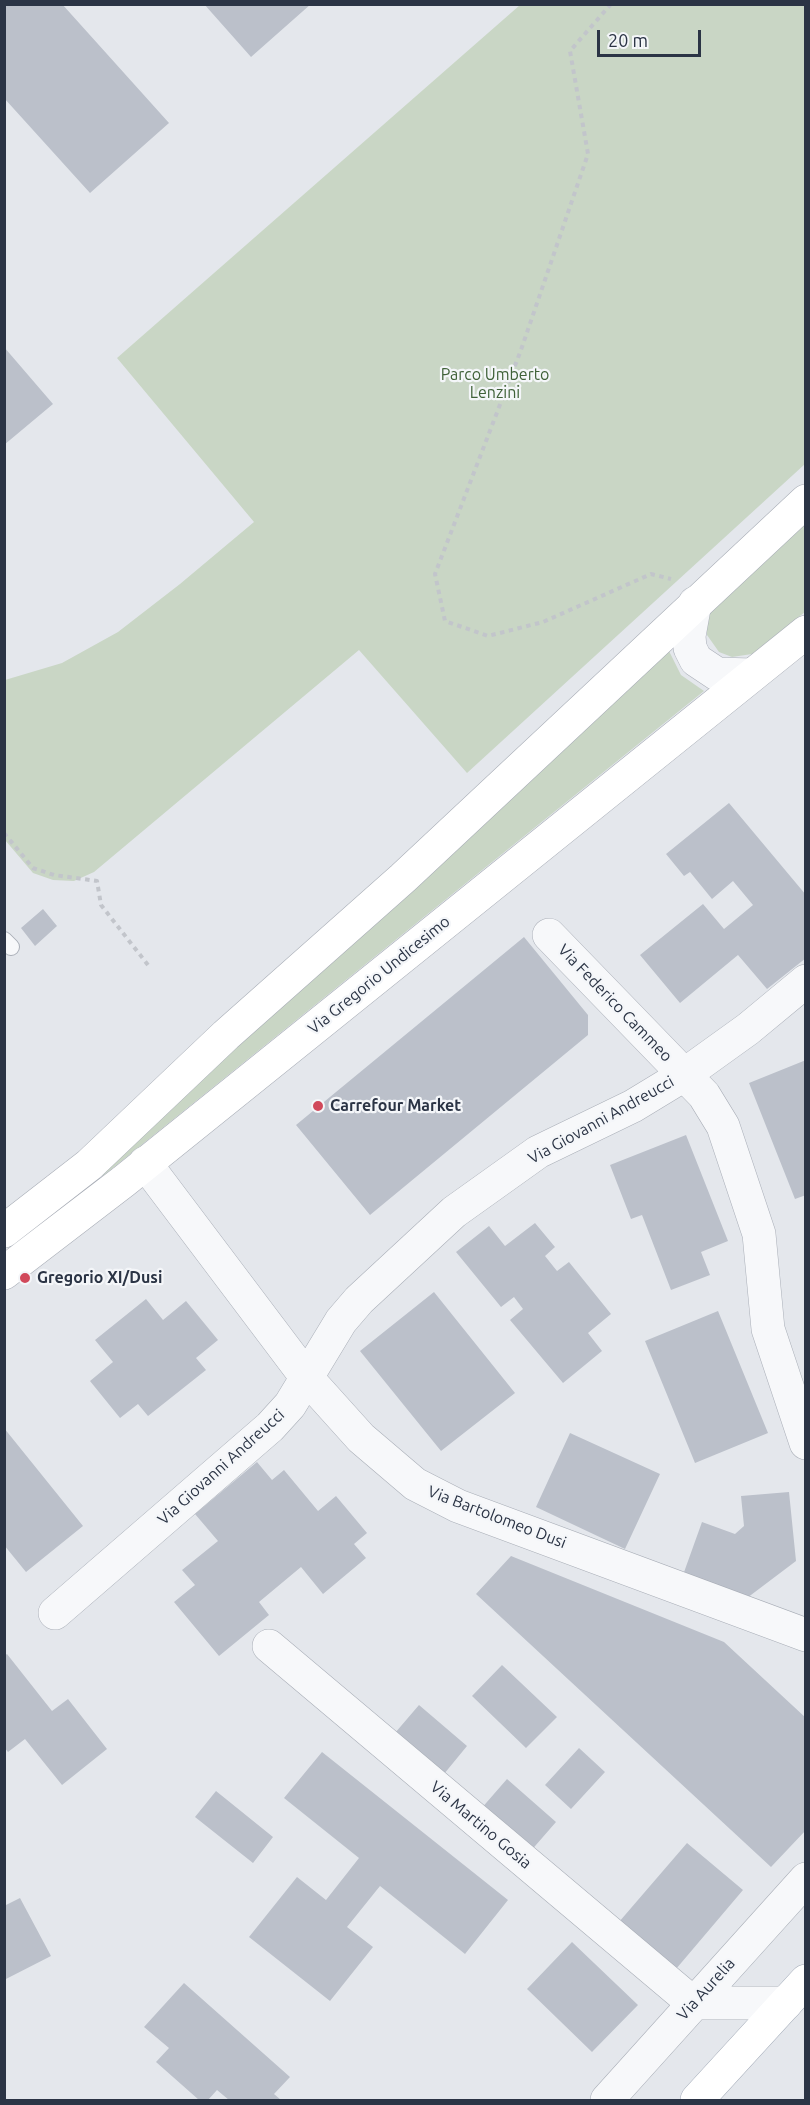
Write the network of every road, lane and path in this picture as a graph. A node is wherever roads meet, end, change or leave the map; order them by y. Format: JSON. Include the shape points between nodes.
{"nodes":[{"id":1,"x":611,"y":4,"type":"edge"},
{"id":2,"x":806,"y":501,"type":"edge"},
{"id":3,"x":703,"y":596,"type":"junction"},
{"id":4,"x":806,"y":632,"type":"edge"},
{"id":5,"x":752,"y":675,"type":"junction"},
{"id":6,"x":4,"y":833,"type":"edge"},
{"id":7,"x":549,"y":935,"type":"dead end"},
{"id":8,"x":148,"y":965,"type":"dead end"},
{"id":9,"x":806,"y":981,"type":"edge"},
{"id":10,"x":684,"y":1075,"type":"junction"},
{"id":11,"x":145,"y":1163,"type":"junction"},
{"id":12,"x":4,"y":1231,"type":"edge"},
{"id":13,"x":4,"y":1273,"type":"edge"},
{"id":14,"x":307,"y":1378,"type":"junction"},
{"id":15,"x":806,"y":1443,"type":"edge"},
{"id":16,"x":55,"y":1613,"type":"dead end"},
{"id":17,"x":806,"y":1635,"type":"edge"},
{"id":18,"x":269,"y":1646,"type":"dead end"},
{"id":19,"x":806,"y":1879,"type":"edge"},
{"id":20,"x":796,"y":1992,"type":"edge"},
{"id":21,"x":693,"y":2003,"type":"junction"},
{"id":22,"x":608,"y":2100,"type":"edge"},
{"id":23,"x":697,"y":2100,"type":"edge"}],
"edges":[{"from":1,"to":3,"type":"path","via":[[570,51],[588,154],[521,350],[435,574],[445,621],[488,636],[543,622],[651,574]]},
{"from":2,"to":3,"type":"street"},
{"from":3,"to":5,"type":"street","via":[[689,636],[696,660],[717,674]]},
{"from":3,"to":12,"type":"street","via":[[403,878],[226,1035],[89,1164]]},
{"from":4,"to":5,"type":"street","name":"Via Gregorio Undicesimo"},
{"from":5,"to":11,"type":"street","name":"Via Gregorio Undicesimo"},
{"from":6,"to":8,"type":"path","via":[[33,868],[97,881],[101,905]]},
{"from":7,"to":10,"type":"street","name":"Via Federico Cammeo"},
{"from":9,"to":10,"type":"street","name":"Via Giovanni Andreucci"},
{"from":10,"to":14,"type":"street","name":"Via Giovanni Andreucci","via":[[633,1106],[538,1152],[454,1212],[359,1300],[341,1321]]},
{"from":10,"to":15,"type":"street","name":"Via Federico Cammeo","via":[[714,1110],[729,1141],[759,1234],[768,1329]]},
{"from":11,"to":13,"type":"street","name":"Via Gregorio Undicesimo"},
{"from":11,"to":14,"type":"street","name":"Via Bartolomeo Dusi"},
{"from":14,"to":16,"type":"street","name":"Via Giovanni Andreucci","via":[[270,1427]]},
{"from":14,"to":17,"type":"street","name":"Via Bartolomeo Dusi","via":[[380,1456],[434,1495]]},
{"from":18,"to":21,"type":"street","name":"Via Martino Gosia"},
{"from":19,"to":21,"type":"street","name":"Via Aurelia"},
{"from":20,"to":21,"type":"street"},
{"from":20,"to":23,"type":"street"},
{"from":21,"to":22,"type":"street","name":"Via Aurelia"}]}
